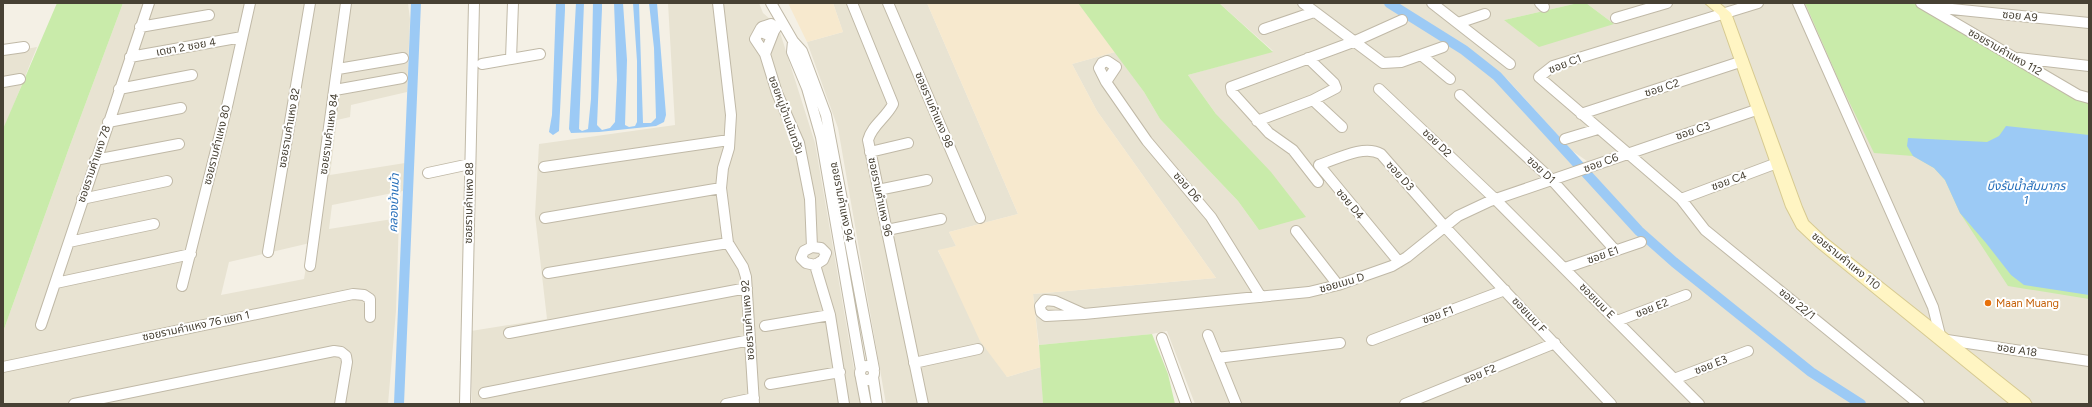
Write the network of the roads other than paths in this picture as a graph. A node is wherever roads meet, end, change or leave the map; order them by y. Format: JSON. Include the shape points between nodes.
{"nodes":[{"id":1,"x":149,"y":3,"type":"edge"},
{"id":2,"x":250,"y":3,"type":"edge"},
{"id":3,"x":310,"y":3,"type":"edge"},
{"id":4,"x":346,"y":3,"type":"edge"},
{"id":5,"x":474,"y":3,"type":"edge"},
{"id":6,"x":513,"y":3,"type":"edge"},
{"id":7,"x":718,"y":3,"type":"edge"},
{"id":8,"x":852,"y":3,"type":"edge"},
{"id":9,"x":888,"y":3,"type":"edge"},
{"id":10,"x":1303,"y":3,"type":"edge"},
{"id":11,"x":1432,"y":3,"type":"edge"},
{"id":12,"x":1667,"y":3,"type":"edge"},
{"id":13,"x":1711,"y":3,"type":"edge"},
{"id":14,"x":1758,"y":3,"type":"edge"},
{"id":15,"x":1798,"y":3,"type":"edge"},
{"id":16,"x":772,"y":4,"type":"edge"},
{"id":17,"x":1924,"y":5,"type":"edge"},
{"id":18,"x":1314,"y":12,"type":"junction"},
{"id":19,"x":1725,"y":13,"type":"junction"},
{"id":20,"x":777,"y":14,"type":"junction"},
{"id":21,"x":1485,"y":14,"type":"dead end"},
{"id":22,"x":209,"y":15,"type":"dead end"},
{"id":23,"x":1616,"y":18,"type":"dead end"},
{"id":24,"x":1402,"y":20,"type":"dead end"},
{"id":25,"x":1458,"y":23,"type":"junction"},
{"id":26,"x":2089,"y":23,"type":"edge"},
{"id":27,"x":140,"y":27,"type":"junction"},
{"id":28,"x":762,"y":27,"type":"junction"},
{"id":29,"x":775,"y":29,"type":"junction"},
{"id":30,"x":1264,"y":29,"type":"dead end"},
{"id":31,"x":242,"y":37,"type":"junction"},
{"id":32,"x":1353,"y":42,"type":"junction"},
{"id":33,"x":24,"y":47,"type":"dead end"},
{"id":34,"x":1443,"y":47,"type":"dead end"},
{"id":35,"x":3,"y":50,"type":"edge"},
{"id":36,"x":540,"y":54,"type":"dead end"},
{"id":37,"x":765,"y":54,"type":"junction"},
{"id":38,"x":1421,"y":55,"type":"junction"},
{"id":39,"x":130,"y":57,"type":"junction"},
{"id":40,"x":2016,"y":57,"type":"junction"},
{"id":41,"x":403,"y":58,"type":"dead end"},
{"id":42,"x":1308,"y":58,"type":"junction"},
{"id":43,"x":511,"y":59,"type":"junction"},
{"id":44,"x":1743,"y":62,"type":"junction"},
{"id":45,"x":482,"y":64,"type":"dead end"},
{"id":46,"x":1510,"y":64,"type":"dead end"},
{"id":47,"x":2089,"y":66,"type":"edge"},
{"id":48,"x":338,"y":69,"type":"junction"},
{"id":49,"x":192,"y":75,"type":"dead end"},
{"id":50,"x":402,"y":78,"type":"dead end"},
{"id":51,"x":1450,"y":78,"type":"dead end"},
{"id":52,"x":20,"y":79,"type":"dead end"},
{"id":53,"x":3,"y":82,"type":"edge"},
{"id":54,"x":1106,"y":82,"type":"dead end"},
{"id":55,"x":119,"y":89,"type":"junction"},
{"id":56,"x":1379,"y":89,"type":"dead end"},
{"id":57,"x":335,"y":90,"type":"junction"},
{"id":58,"x":1460,"y":95,"type":"dead end"},
{"id":59,"x":2089,"y":98,"type":"edge"},
{"id":60,"x":1313,"y":100,"type":"junction"},
{"id":61,"x":181,"y":108,"type":"dead end"},
{"id":62,"x":1759,"y":109,"type":"junction"},
{"id":63,"x":1581,"y":114,"type":"junction"},
{"id":64,"x":1257,"y":121,"type":"junction"},
{"id":65,"x":108,"y":122,"type":"junction"},
{"id":66,"x":1342,"y":127,"type":"dead end"},
{"id":67,"x":1598,"y":129,"type":"junction"},
{"id":68,"x":1564,"y":139,"type":"dead end"},
{"id":69,"x":729,"y":140,"type":"junction"},
{"id":70,"x":908,"y":143,"type":"dead end"},
{"id":71,"x":178,"y":144,"type":"dead end"},
{"id":72,"x":870,"y":152,"type":"junction"},
{"id":73,"x":1627,"y":154,"type":"junction"},
{"id":74,"x":1344,"y":156,"type":"joint"},
{"id":75,"x":95,"y":160,"type":"junction"},
{"id":76,"x":1776,"y":163,"type":"junction"},
{"id":77,"x":470,"y":164,"type":"junction"},
{"id":78,"x":544,"y":167,"type":"dead end"},
{"id":79,"x":1576,"y":172,"type":"joint"},
{"id":80,"x":428,"y":173,"type":"dead end"},
{"id":81,"x":927,"y":180,"type":"dead end"},
{"id":82,"x":1552,"y":180,"type":"junction"},
{"id":83,"x":167,"y":181,"type":"dead end"},
{"id":84,"x":1318,"y":182,"type":"dead end"},
{"id":85,"x":721,"y":188,"type":"junction"},
{"id":86,"x":878,"y":190,"type":"junction"},
{"id":87,"x":82,"y":199,"type":"junction"},
{"id":88,"x":1495,"y":199,"type":"junction"},
{"id":89,"x":1681,"y":199,"type":"junction"},
{"id":90,"x":545,"y":218,"type":"dead end"},
{"id":91,"x":980,"y":218,"type":"dead end"},
{"id":92,"x":941,"y":219,"type":"dead end"},
{"id":93,"x":154,"y":224,"type":"dead end"},
{"id":94,"x":1445,"y":227,"type":"junction"},
{"id":95,"x":887,"y":230,"type":"junction"},
{"id":96,"x":1296,"y":231,"type":"dead end"},
{"id":97,"x":69,"y":242,"type":"junction"},
{"id":98,"x":1641,"y":242,"type":"dead end"},
{"id":99,"x":728,"y":243,"type":"junction"},
{"id":100,"x":812,"y":247,"type":"junction"},
{"id":101,"x":1616,"y":250,"type":"junction"},
{"id":102,"x":268,"y":252,"type":"dead end"},
{"id":103,"x":191,"y":254,"type":"junction"},
{"id":104,"x":1399,"y":262,"type":"junction"},
{"id":105,"x":815,"y":265,"type":"junction"},
{"id":106,"x":310,"y":266,"type":"dead end"},
{"id":107,"x":1565,"y":268,"type":"junction"},
{"id":108,"x":548,"y":273,"type":"dead end"},
{"id":109,"x":56,"y":283,"type":"junction"},
{"id":110,"x":1338,"y":285,"type":"junction"},
{"id":111,"x":182,"y":286,"type":"dead end"},
{"id":112,"x":747,"y":288,"type":"junction"},
{"id":113,"x":1505,"y":290,"type":"junction"},
{"id":114,"x":1686,"y":295,"type":"dead end"},
{"id":115,"x":1261,"y":297,"type":"junction"},
{"id":116,"x":1084,"y":314,"type":"dead end"},
{"id":117,"x":830,"y":315,"type":"junction"},
{"id":118,"x":370,"y":317,"type":"dead end"},
{"id":119,"x":1617,"y":322,"type":"junction"},
{"id":120,"x":41,"y":325,"type":"dead end"},
{"id":121,"x":765,"y":326,"type":"dead end"},
{"id":122,"x":509,"y":333,"type":"dead end"},
{"id":123,"x":1208,"y":335,"type":"dead end"},
{"id":124,"x":1162,"y":338,"type":"dead end"},
{"id":125,"x":750,"y":340,"type":"junction"},
{"id":126,"x":1372,"y":340,"type":"dead end"},
{"id":127,"x":1943,"y":341,"type":"junction"},
{"id":128,"x":1340,"y":343,"type":"dead end"},
{"id":129,"x":1555,"y":343,"type":"junction"},
{"id":130,"x":978,"y":349,"type":"dead end"},
{"id":131,"x":1748,"y":351,"type":"dead end"},
{"id":132,"x":1217,"y":358,"type":"junction"},
{"id":133,"x":2089,"y":361,"type":"edge"},
{"id":134,"x":914,"y":363,"type":"junction"},
{"id":135,"x":3,"y":367,"type":"edge"},
{"id":136,"x":840,"y":372,"type":"junction"},
{"id":137,"x":867,"y":374,"type":"junction"},
{"id":138,"x":1674,"y":379,"type":"junction"},
{"id":139,"x":770,"y":384,"type":"dead end"},
{"id":140,"x":484,"y":392,"type":"dead end"},
{"id":141,"x":754,"y":401,"type":"edge"},
{"id":142,"x":1422,"y":401,"type":"edge"},
{"id":143,"x":1607,"y":403,"type":"edge"},
{"id":144,"x":74,"y":404,"type":"edge"},
{"id":145,"x":340,"y":404,"type":"edge"},
{"id":146,"x":465,"y":404,"type":"edge"},
{"id":147,"x":726,"y":404,"type":"edge"},
{"id":148,"x":844,"y":404,"type":"edge"},
{"id":149,"x":866,"y":404,"type":"edge"},
{"id":150,"x":877,"y":404,"type":"edge"},
{"id":151,"x":923,"y":404,"type":"edge"},
{"id":152,"x":1186,"y":404,"type":"edge"},
{"id":153,"x":1236,"y":404,"type":"edge"},
{"id":154,"x":1405,"y":404,"type":"edge"},
{"id":155,"x":1699,"y":404,"type":"edge"},
{"id":156,"x":1919,"y":404,"type":"edge"},
{"id":157,"x":2023,"y":404,"type":"edge"}],
"edges":[{"from":1,"to":27,"type":"street","name":"ซอยรามคำแหง 78"},
{"from":2,"to":31,"type":"street","name":"ซอยรามคำแหง 80"},
{"from":3,"to":102,"type":"street","name":"ซอยรามคำแหง 82"},
{"from":4,"to":48,"type":"street","name":"ซอยรามคำแหง 84"},
{"from":5,"to":77,"type":"street","name":"ซอยรามคำแหง 88"},
{"from":6,"to":43,"type":"street"},
{"from":7,"to":69,"type":"street","name":"ซอยรามคําแหง 92","via":[[731,115]]},
{"from":8,"to":72,"type":"street","name":"ซอยรามคําแหง 96","via":[[893,104],[869,134]]},
{"from":9,"to":91,"type":"street","name":"ซอยรามคําแหง 98"},
{"from":10,"to":18,"type":"street"},
{"from":11,"to":25,"type":"street"},
{"from":12,"to":23,"type":"street"},
{"from":13,"to":19,"type":"street"},
{"from":14,"to":19,"type":"street"},
{"from":15,"to":127,"type":"street","via":[[1933,308]]},
{"from":16,"to":20,"type":"street","name":"ซอยรามคําแหง 94"},
{"from":16,"to":28,"type":"street","name":"ซอยหมู่บ้านนันทวัน"},
{"from":17,"to":26,"type":"street","name":"ซอย A9"},
{"from":17,"to":40,"type":"street","name":"ซอยรามคำแหง 112"},
{"from":18,"to":30,"type":"street"},
{"from":18,"to":32,"type":"street"},
{"from":19,"to":44,"type":"street","name":"ซอยรามคำแหง 110"},
{"from":19,"to":63,"type":"street","name":"ซอย C1","via":[[1553,66],[1539,77]]},
{"from":20,"to":29,"type":"street"},
{"from":20,"to":137,"type":"street","name":"ซอยรามคําแหง 94","via":[[793,41],[792,52],[807,88],[821,137]]},
{"from":21,"to":25,"type":"street"},
{"from":22,"to":27,"type":"street"},
{"from":24,"to":32,"type":"street"},
{"from":25,"to":46,"type":"street"},
{"from":27,"to":39,"type":"street","name":"ซอยรามคำแหง 78"},
{"from":28,"to":29,"type":"street","via":[[761,32],[766,34]]},
{"from":28,"to":37,"type":"street","name":"ซอยหมู่บ้านนันทวัน","via":[[755,39]]},
{"from":29,"to":37,"type":"street"},
{"from":31,"to":39,"type":"street","name":"เดชา 2 ซอย 4"},
{"from":31,"to":103,"type":"street","name":"ซอยรามคำแหง 80"},
{"from":32,"to":38,"type":"street","via":[[1383,63],[1401,62]]},
{"from":32,"to":42,"type":"street"},
{"from":33,"to":35,"type":"street"},
{"from":34,"to":38,"type":"street"},
{"from":36,"to":43,"type":"street"},
{"from":37,"to":100,"type":"street","name":"ซอยหมู่บ้านนันทวัน","via":[[777,93],[799,143],[810,199]]},
{"from":38,"to":51,"type":"street"},
{"from":39,"to":55,"type":"street","name":"ซอยรามคำแหง 78"},
{"from":40,"to":47,"type":"street"},
{"from":40,"to":59,"type":"street","name":"ซอยรามคำแหง 112","via":[[2078,95]]},
{"from":41,"to":48,"type":"street"},
{"from":42,"to":60,"type":"street","via":[[1336,86],[1332,91]]},
{"from":42,"to":64,"type":"street","via":[[1231,87],[1232,92]]},
{"from":43,"to":45,"type":"street"},
{"from":44,"to":62,"type":"street","name":"ซอยรามคำแหง 110"},
{"from":44,"to":63,"type":"street","name":"ซอย C2"},
{"from":48,"to":57,"type":"street","name":"ซอยรามคำแหง 84"},
{"from":49,"to":55,"type":"street"},
{"from":50,"to":57,"type":"street"},
{"from":52,"to":53,"type":"street"},
{"from":54,"to":115,"type":"street","name":"ซอย D6","via":[[1147,141],[1211,217]]},
{"from":55,"to":65,"type":"street","name":"ซอยรามคำแหง 78"},
{"from":56,"to":88,"type":"street","name":"ซอย D2"},
{"from":57,"to":106,"type":"street","name":"ซอยรามคำแหง 84"},
{"from":58,"to":82,"type":"street","name":"ซอย D1"},
{"from":60,"to":64,"type":"street"},
{"from":60,"to":66,"type":"street"},
{"from":61,"to":65,"type":"street"},
{"from":62,"to":73,"type":"street","name":"ซอย C3"},
{"from":62,"to":76,"type":"street","name":"ซอยรามคำแหง 110"},
{"from":63,"to":67,"type":"street","name":"ซอย C1"},
{"from":64,"to":84,"type":"street","via":[[1293,150]]},
{"from":65,"to":75,"type":"street","name":"ซอยรามคำแหง 78"},
{"from":67,"to":68,"type":"street"},
{"from":67,"to":73,"type":"street","name":"ซอย C1"},
{"from":69,"to":78,"type":"street"},
{"from":69,"to":85,"type":"street","name":"ซอยรามคําแหง 92"},
{"from":70,"to":72,"type":"street"},
{"from":71,"to":75,"type":"street"},
{"from":72,"to":86,"type":"street","name":"ซอยรามคําแหง 96"},
{"from":73,"to":79,"type":"street","name":"ซอย C6"},
{"from":73,"to":89,"type":"street","name":"ซอย C1"},
{"from":74,"to":94,"type":"street","name":"ซอย D3","via":[[1364,150],[1376,151]]},
{"from":74,"to":104,"type":"street","name":"ซอย D4","via":[[1323,162],[1319,167]]},
{"from":75,"to":87,"type":"street","name":"ซอยรามคำแหง 78"},
{"from":76,"to":89,"type":"street","name":"ซอย C4"},
{"from":76,"to":127,"type":"street","name":"ซอยรามคำแหง 110","via":[[1802,224]]},
{"from":77,"to":80,"type":"street"},
{"from":77,"to":146,"type":"street","name":"ซอยรามคำแหง 88"},
{"from":79,"to":82,"type":"street","name":"ซอยเมน D"},
{"from":81,"to":86,"type":"street"},
{"from":82,"to":88,"type":"street","name":"ซอยเมน D"},
{"from":82,"to":101,"type":"street","name":"ซอย D1"},
{"from":83,"to":87,"type":"street"},
{"from":85,"to":90,"type":"street"},
{"from":85,"to":99,"type":"street","name":"ซอยรามคําแหง 92"},
{"from":86,"to":95,"type":"street","name":"ซอยรามคําแหง 96"},
{"from":87,"to":97,"type":"street","name":"ซอยรามคำแหง 78"},
{"from":88,"to":94,"type":"street","name":"ซอยเมน D","via":[[1458,216]]},
{"from":88,"to":107,"type":"street","name":"ซอยเมน E"},
{"from":89,"to":156,"type":"street","name":"ซอย 22/1","via":[[1704,230]]},
{"from":92,"to":95,"type":"street"},
{"from":93,"to":97,"type":"street"},
{"from":94,"to":104,"type":"street","name":"ซอยเมน D"},
{"from":94,"to":113,"type":"street","name":"ซอยเมน F"},
{"from":95,"to":134,"type":"street","name":"ซอยรามคําแหง 96"},
{"from":96,"to":110,"type":"street"},
{"from":97,"to":109,"type":"street","name":"ซอยรามคำแหง 78"},
{"from":98,"to":101,"type":"street","name":"ซอย E1"},
{"from":99,"to":108,"type":"street"},
{"from":99,"to":112,"type":"street","name":"ซอยรามคําแหง 92","via":[[743,268]]},
{"from":100,"to":105,"type":"street","via":[[804,251],[801,258],[806,264]]},
{"from":100,"to":105,"type":"street","via":[[821,248],[826,253],[824,260]]},
{"from":101,"to":107,"type":"street","name":"ซอย E1"},
{"from":103,"to":109,"type":"street"},
{"from":103,"to":111,"type":"street","name":"ซอยรามคำแหง 80"},
{"from":104,"to":110,"type":"street","name":"ซอยเมน D"},
{"from":105,"to":117,"type":"street"},
{"from":107,"to":119,"type":"street","name":"ซอยเมน E"},
{"from":109,"to":120,"type":"street","name":"ซอยรามคำแหง 78"},
{"from":110,"to":115,"type":"street","name":"ซอยเมน D","via":[[1309,292]]},
{"from":112,"to":122,"type":"street"},
{"from":112,"to":125,"type":"street","name":"ซอยรามคําแหง 92"},
{"from":113,"to":126,"type":"street","name":"ซอย F1"},
{"from":113,"to":129,"type":"street","name":"ซอยเมน F"},
{"from":114,"to":119,"type":"street","name":"ซอย E2"},
{"from":115,"to":116,"type":"street","name":"ซอยเมน D"},
{"from":117,"to":121,"type":"street"},
{"from":117,"to":136,"type":"street"},
{"from":118,"to":135,"type":"street","name":"ซอยรามคำแหง 76 แยก 1","via":[[369,298],[363,293],[353,294]]},
{"from":119,"to":138,"type":"street","name":"ซอยเมน E"},
{"from":123,"to":132,"type":"street"},
{"from":124,"to":152,"type":"street"},
{"from":125,"to":140,"type":"street"},
{"from":125,"to":141,"type":"street","name":"ซอยรามคําแหง 92"},
{"from":127,"to":133,"type":"street","name":"ซอย A18"},
{"from":127,"to":157,"type":"street","name":"ซอยรามคำแหง 110"},
{"from":128,"to":132,"type":"street"},
{"from":129,"to":142,"type":"street","name":"ซอย F2"},
{"from":129,"to":143,"type":"street","name":"ซอยเมน F"},
{"from":130,"to":134,"type":"street"},
{"from":131,"to":138,"type":"street","name":"ซอย E3"},
{"from":132,"to":153,"type":"street"},
{"from":134,"to":151,"type":"street","name":"ซอยรามคําแหง 96"},
{"from":136,"to":139,"type":"street"},
{"from":136,"to":148,"type":"street"},
{"from":137,"to":149,"type":"street","name":"ซอยรามคําแหง 94"},
{"from":137,"to":150,"type":"street","name":"ซอยรามคําแหง 94"},
{"from":138,"to":155,"type":"street","name":"ซอยเมน E"},
{"from":141,"to":147,"type":"street"},
{"from":142,"to":154,"type":"street","name":"ซอย F2"},
{"from":144,"to":145,"type":"street","via":[[341,352],[346,356],[347,362]]}]}
